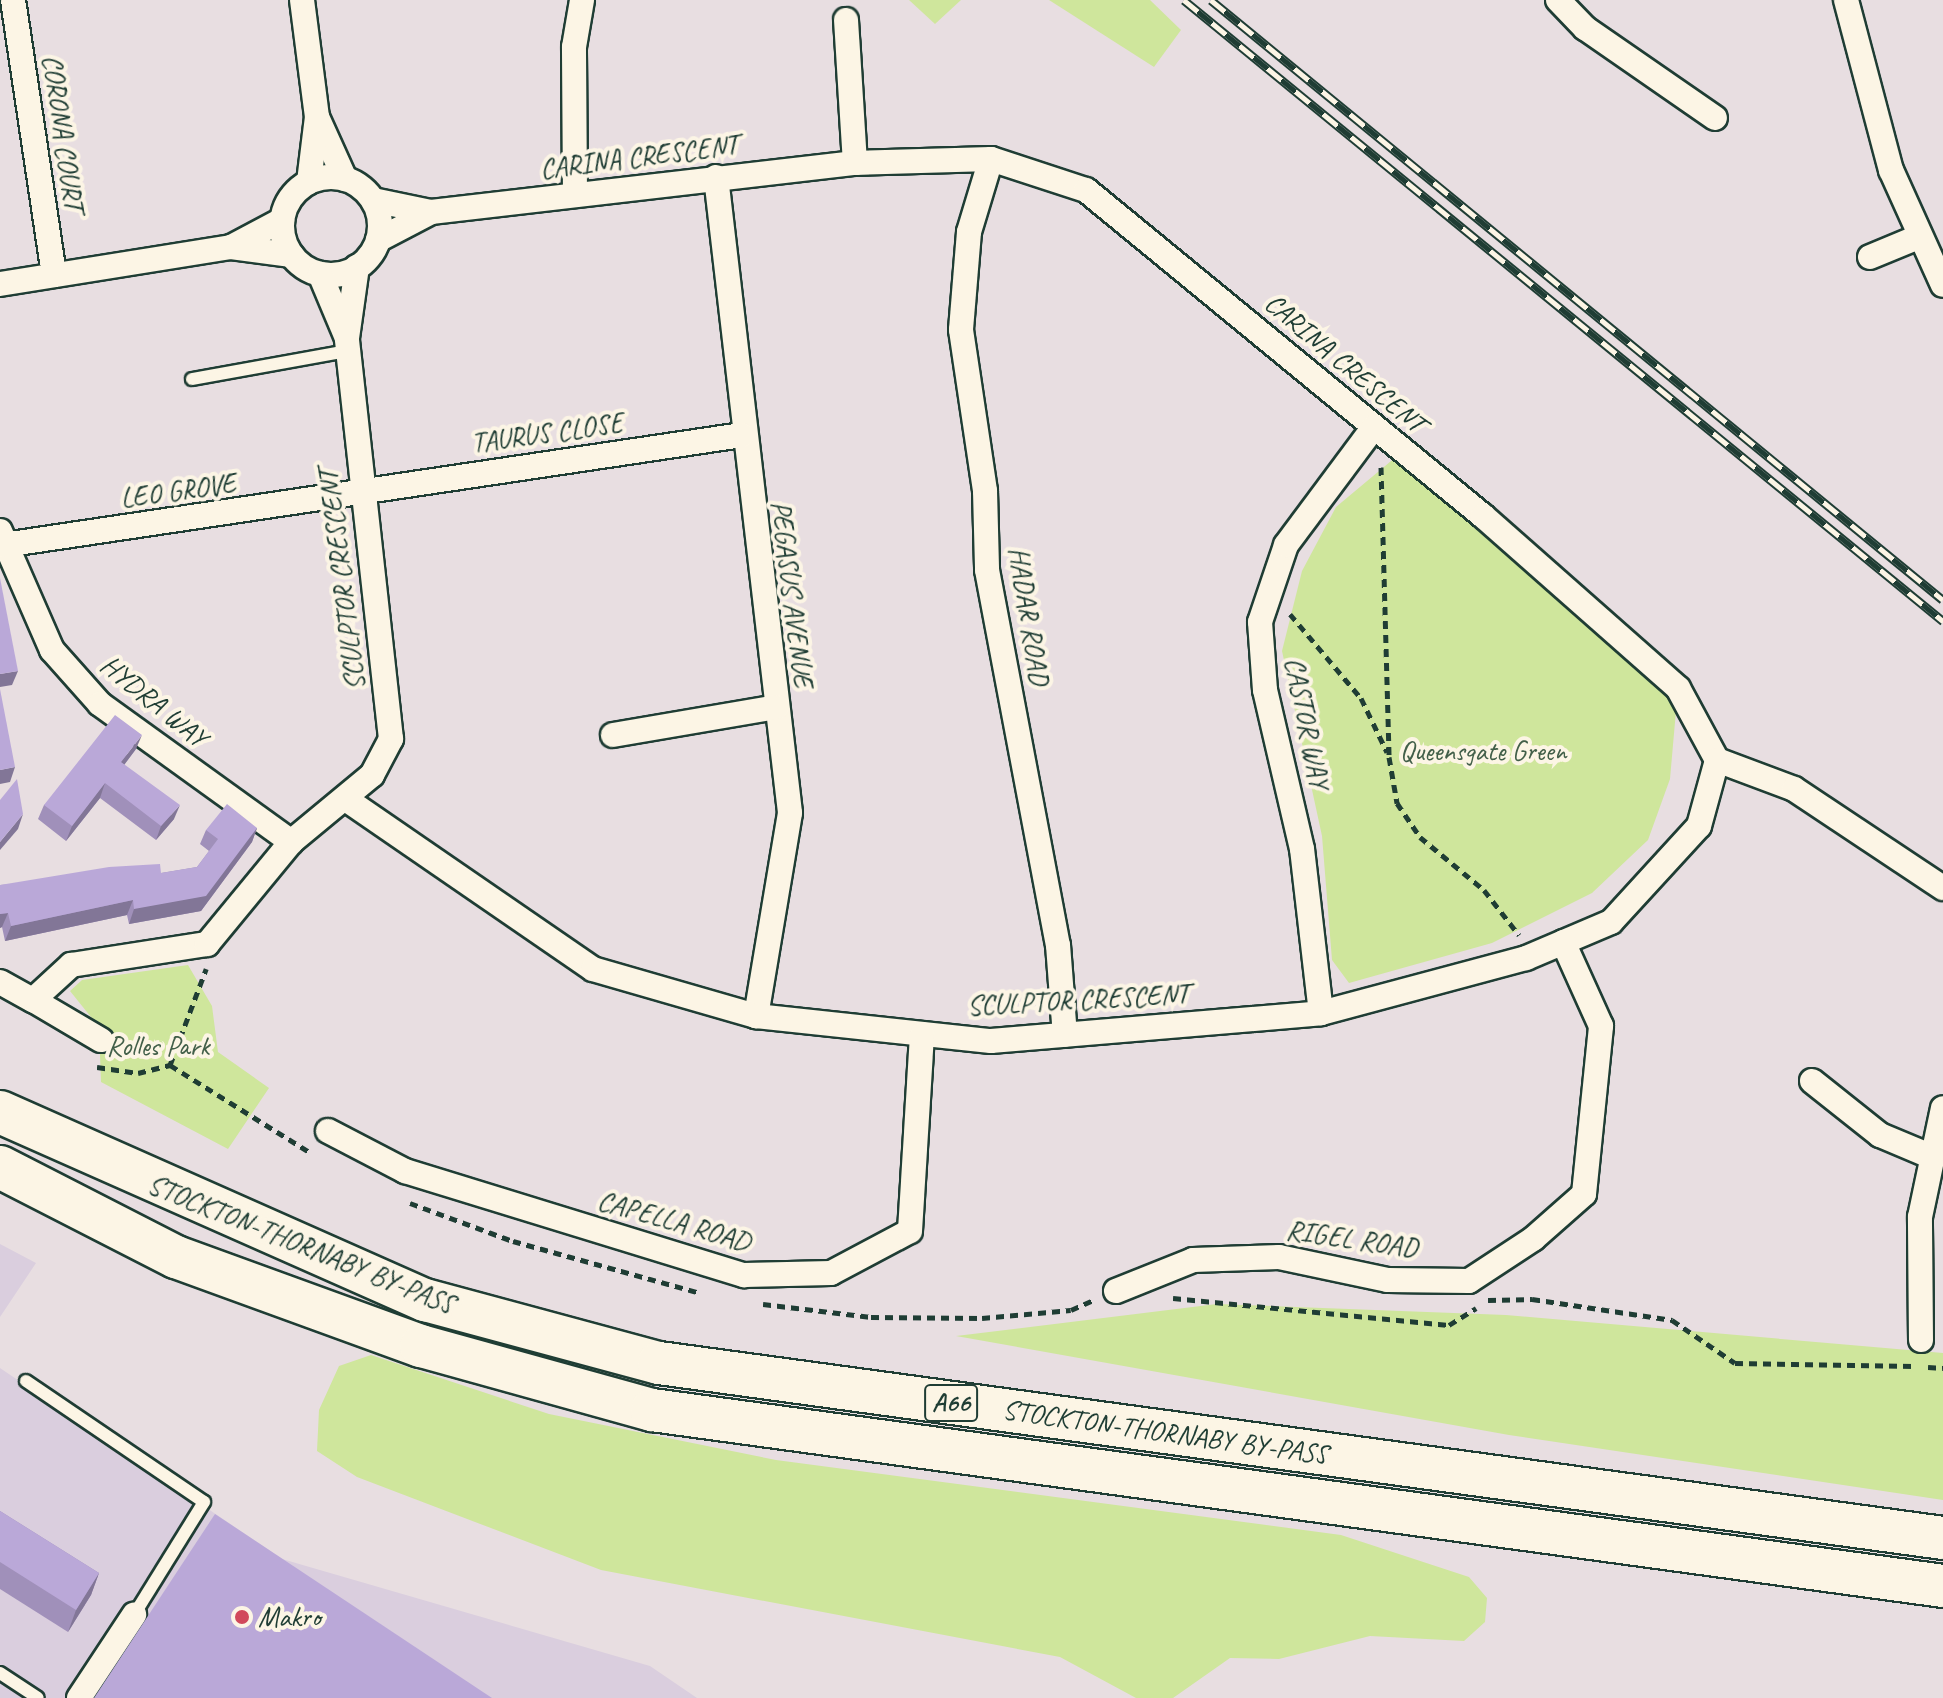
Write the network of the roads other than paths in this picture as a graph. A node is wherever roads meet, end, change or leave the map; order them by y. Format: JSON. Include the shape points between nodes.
{"nodes":[{"id":1,"x":13,"y":0,"type":"edge"},
{"id":2,"x":302,"y":0,"type":"edge"},
{"id":3,"x":582,"y":0,"type":"edge"},
{"id":4,"x":1558,"y":0,"type":"edge"},
{"id":5,"x":1846,"y":0,"type":"edge"},
{"id":6,"x":846,"y":20,"type":"dead end"},
{"id":7,"x":12,"y":74,"type":"edge"},
{"id":8,"x":317,"y":117,"type":"junction"},
{"id":9,"x":1715,"y":118,"type":"dead end"},
{"id":10,"x":991,"y":159,"type":"junction"},
{"id":11,"x":855,"y":163,"type":"junction"},
{"id":12,"x":716,"y":177,"type":"junction"},
{"id":13,"x":345,"y":179,"type":"junction"},
{"id":14,"x":309,"y":182,"type":"junction"},
{"id":15,"x":575,"y":195,"type":"junction"},
{"id":16,"x":373,"y":200,"type":"junction"},
{"id":17,"x":431,"y":212,"type":"junction"},
{"id":18,"x":282,"y":220,"type":"junction"},
{"id":19,"x":1916,"y":238,"type":"junction"},
{"id":20,"x":378,"y":240,"type":"junction"},
{"id":21,"x":231,"y":247,"type":"junction"},
{"id":22,"x":291,"y":255,"type":"junction"},
{"id":23,"x":1870,"y":257,"type":"dead end"},
{"id":24,"x":357,"y":267,"type":"junction"},
{"id":25,"x":320,"y":274,"type":"junction"},
{"id":26,"x":54,"y":275,"type":"junction"},
{"id":27,"x":0,"y":284,"type":"edge"},
{"id":28,"x":1943,"y":285,"type":"edge"},
{"id":29,"x":347,"y":345,"type":"junction"},
{"id":30,"x":192,"y":379,"type":"dead end"},
{"id":31,"x":1374,"y":427,"type":"junction"},
{"id":32,"x":742,"y":435,"type":"junction"},
{"id":33,"x":360,"y":490,"type":"junction"},
{"id":34,"x":2,"y":537,"type":"edge"},
{"id":35,"x":777,"y":707,"type":"junction"},
{"id":36,"x":613,"y":735,"type":"dead end"},
{"id":37,"x":1717,"y":760,"type":"junction"},
{"id":38,"x":347,"y":800,"type":"junction"},
{"id":39,"x":291,"y":842,"type":"junction"},
{"id":40,"x":1943,"y":888,"type":"edge"},
{"id":41,"x":1563,"y":942,"type":"junction"},
{"id":42,"x":0,"y":982,"type":"edge"},
{"id":43,"x":33,"y":1000,"type":"junction"},
{"id":44,"x":1321,"y":1013,"type":"junction"},
{"id":45,"x":756,"y":1016,"type":"junction"},
{"id":46,"x":922,"y":1034,"type":"junction"},
{"id":47,"x":1065,"y":1035,"type":"junction"},
{"id":48,"x":101,"y":1040,"type":"road end"},
{"id":49,"x":1812,"y":1081,"type":"dead end"},
{"id":50,"x":1943,"y":1108,"type":"edge"},
{"id":51,"x":0,"y":1112,"type":"edge"},
{"id":52,"x":328,"y":1131,"type":"dead end"},
{"id":53,"x":1930,"y":1156,"type":"junction"},
{"id":54,"x":0,"y":1167,"type":"edge"},
{"id":55,"x":1116,"y":1291,"type":"road end"},
{"id":56,"x":1921,"y":1340,"type":"dead end"},
{"id":57,"x":26,"y":1381,"type":"dead end"},
{"id":58,"x":1943,"y":1538,"type":"edge"},
{"id":59,"x":1943,"y":1586,"type":"edge"},
{"id":60,"x":134,"y":1615,"type":"joint"},
{"id":61,"x":0,"y":1673,"type":"edge"},
{"id":62,"x":38,"y":1698,"type":"edge"},
{"id":63,"x":79,"y":1698,"type":"edge"}],
"edges":[{"from":1,"to":7,"type":"street","name":"CORONA COURT"},
{"from":2,"to":8,"type":"street"},
{"from":3,"to":15,"type":"street","via":[[574,47]]},
{"from":4,"to":9,"type":"street","via":[[1585,28]]},
{"from":5,"to":19,"type":"street"},
{"from":6,"to":11,"type":"street"},
{"from":7,"to":26,"type":"street","name":"CORONA COURT"},
{"from":8,"to":13,"type":"street"},
{"from":8,"to":14,"type":"street"},
{"from":10,"to":11,"type":"street","name":"CARINA CRESCENT"},
{"from":10,"to":31,"type":"street","name":"CARINA CRESCENT","via":[[1086,190]]},
{"from":10,"to":47,"type":"street","name":"HADAR ROAD","via":[[969,232],[961,330],[985,491],[987,570],[1058,945]]},
{"from":11,"to":12,"type":"street","name":"CARINA CRESCENT"},
{"from":12,"to":15,"type":"street","name":"CARINA CRESCENT"},
{"from":12,"to":32,"type":"street","name":"PEGASUS AVENUE"},
{"from":13,"to":14,"type":"street"},
{"from":13,"to":16,"type":"street"},
{"from":14,"to":18,"type":"street","via":[[290,198]]},
{"from":15,"to":17,"type":"street","name":"CARINA CRESCENT"},
{"from":16,"to":17,"type":"street","name":"CARINA CRESCENT"},
{"from":16,"to":20,"type":"street"},
{"from":17,"to":20,"type":"street","name":"CARINA CRESCENT"},
{"from":18,"to":21,"type":"street"},
{"from":18,"to":22,"type":"street"},
{"from":19,"to":23,"type":"street"},
{"from":19,"to":28,"type":"street"},
{"from":20,"to":24,"type":"street"},
{"from":21,"to":22,"type":"street"},
{"from":21,"to":26,"type":"street"},
{"from":22,"to":25,"type":"street"},
{"from":24,"to":25,"type":"street"},
{"from":24,"to":29,"type":"street","name":"SCULPTOR CRESCENT"},
{"from":25,"to":29,"type":"street","name":"SCULPTOR CRESCENT"},
{"from":26,"to":27,"type":"street"},
{"from":29,"to":30,"type":"lane"},
{"from":29,"to":33,"type":"street","name":"SCULPTOR CRESCENT"},
{"from":31,"to":37,"type":"street","name":"CARINA CRESCENT","via":[[1678,688]]},
{"from":31,"to":44,"type":"street","name":"CASTOR WAY","via":[[1286,545],[1260,622],[1265,690],[1302,849]]},
{"from":32,"to":33,"type":"street","name":"TAURUS CLOSE"},
{"from":32,"to":35,"type":"street","name":"PEGASUS AVENUE"},
{"from":33,"to":34,"type":"street","name":"LEO GROVE"},
{"from":33,"to":38,"type":"street","name":"SCULPTOR CRESCENT","via":[[391,739],[372,775]]},
{"from":34,"to":39,"type":"street","name":"HYDRA WAY","via":[[52,650],[100,704]]},
{"from":35,"to":36,"type":"street"},
{"from":35,"to":45,"type":"street","name":"PEGASUS AVENUE","via":[[790,813]]},
{"from":37,"to":40,"type":"street","via":[[1794,789]]},
{"from":37,"to":41,"type":"street","name":"SCULPTOR CRESCENT","via":[[1699,826],[1611,922]]},
{"from":38,"to":39,"type":"street","name":"SCULPTOR CRESCENT"},
{"from":38,"to":45,"type":"street","name":"SCULPTOR CRESCENT","via":[[593,969]]},
{"from":39,"to":43,"type":"street","name":"SCULPTOR CRESCENT","via":[[207,944],[71,965]]},
{"from":41,"to":44,"type":"street","name":"SCULPTOR CRESCENT","via":[[1526,958]]},
{"from":41,"to":55,"type":"street","name":"RIGEL ROAD","via":[[1601,1026],[1589,1148],[1584,1194],[1533,1239],[1469,1281],[1388,1280],[1279,1257],[1236,1258],[1193,1260]]},
{"from":42,"to":43,"type":"street"},
{"from":43,"to":48,"type":"street"},
{"from":44,"to":47,"type":"street","name":"SCULPTOR CRESCENT"},
{"from":45,"to":46,"type":"street","name":"SCULPTOR CRESCENT"},
{"from":46,"to":47,"type":"street","name":"SCULPTOR CRESCENT","via":[[991,1041]]},
{"from":46,"to":52,"type":"street","name":"CAPELLA ROAD","via":[[910,1231],[831,1273],[744,1275],[420,1176]]},
{"from":49,"to":53,"type":"street","via":[[1880,1135]]},
{"from":50,"to":53,"type":"street"},
{"from":51,"to":58,"type":"highway","name":"STOCKTON-THORNABY BY-PASS","number":"A66","via":[[425,1300],[659,1363]]},
{"from":53,"to":56,"type":"street","via":[[1920,1217]]},
{"from":54,"to":59,"type":"highway","name":"STOCKTON-THORNABY BY-PASS","number":"A66","via":[[176,1257],[421,1346],[652,1410]]},
{"from":57,"to":60,"type":"lane","via":[[204,1502]]},
{"from":60,"to":63,"type":"street"},
{"from":61,"to":62,"type":"lane"}]}
